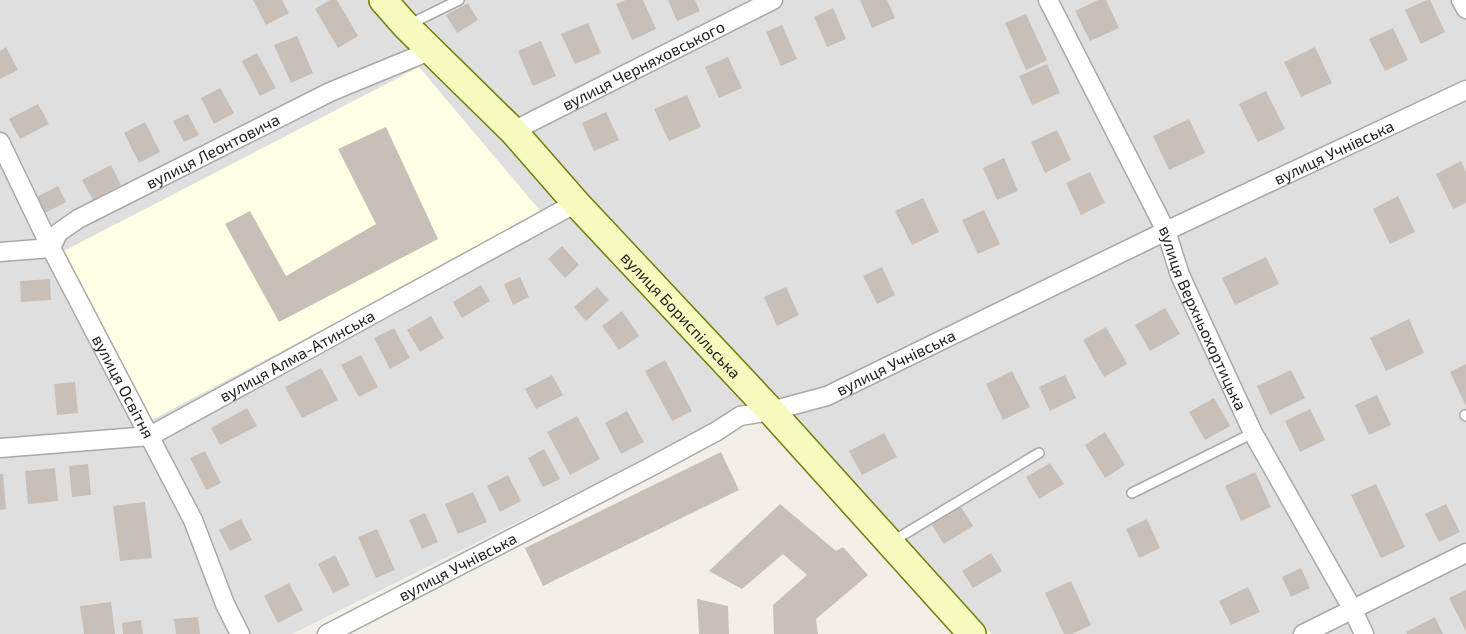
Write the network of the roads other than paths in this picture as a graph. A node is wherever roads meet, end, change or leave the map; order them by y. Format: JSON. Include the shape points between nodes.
{"nodes":[{"id":1,"x":383,"y":0,"type":"edge"},
{"id":2,"x":459,"y":0,"type":"edge"},
{"id":3,"x":773,"y":0,"type":"edge"},
{"id":4,"x":1048,"y":0,"type":"edge"},
{"id":5,"x":1461,"y":0,"type":"edge"},
{"id":6,"x":1466,"y":9,"type":"edge"},
{"id":7,"x":406,"y":26,"type":"junction"},
{"id":8,"x":432,"y":50,"type":"junction"},
{"id":9,"x":1466,"y":90,"type":"edge"},
{"id":10,"x":513,"y":130,"type":"junction"},
{"id":11,"x":0,"y":142,"type":"edge"},
{"id":12,"x":576,"y":203,"type":"junction"},
{"id":13,"x":1166,"y":231,"type":"junction"},
{"id":14,"x":51,"y":248,"type":"junction"},
{"id":15,"x":0,"y":252,"type":"edge"},
{"id":16,"x":771,"y":411,"type":"junction"},
{"id":17,"x":1253,"y":433,"type":"junction"},
{"id":18,"x":150,"y":436,"type":"junction"},
{"id":19,"x":0,"y":448,"type":"edge"},
{"id":20,"x":1039,"y":453,"type":"dead end"},
{"id":21,"x":1132,"y":493,"type":"dead end"},
{"id":22,"x":891,"y":543,"type":"junction"},
{"id":23,"x":1466,"y":553,"type":"edge"},
{"id":24,"x":1353,"y":610,"type":"junction"},
{"id":25,"x":240,"y":634,"type":"edge"},
{"id":26,"x":327,"y":634,"type":"edge"},
{"id":27,"x":972,"y":634,"type":"edge"},
{"id":28,"x":1303,"y":634,"type":"edge"},
{"id":29,"x":1364,"y":634,"type":"edge"}],
"edges":[{"from":1,"to":7,"type":"main road","name":"вулиця Бориспільська"},
{"from":2,"to":7,"type":"lane"},
{"from":3,"to":10,"type":"street","name":"вулиця Черняховського"},
{"from":4,"to":13,"type":"street","name":"вулиця Верхньохортицька"},
{"from":5,"to":6,"type":"street"},
{"from":7,"to":8,"type":"main road","name":"вулиця Бориспільська"},
{"from":8,"to":10,"type":"main road","name":"вулиця Бориспільська"},
{"from":8,"to":14,"type":"street","name":"вулиця Леонтовича","via":[[330,92],[78,219],[58,233]]},
{"from":9,"to":13,"type":"street","name":"вулиця Учнівська"},
{"from":10,"to":12,"type":"main road","name":"вулиця Бориспільська"},
{"from":11,"to":14,"type":"street","name":"вулиця Освітня"},
{"from":12,"to":16,"type":"main road","name":"вулиця Бориспільська"},
{"from":12,"to":18,"type":"street","name":"вулиця Алма-Атинська"},
{"from":13,"to":16,"type":"street","name":"вулиця Учнівська","via":[[827,396]]},
{"from":13,"to":17,"type":"street","name":"вулиця Верхньохортицька","via":[[1180,274]]},
{"from":14,"to":15,"type":"street"},
{"from":14,"to":18,"type":"street","name":"вулиця Освітня"},
{"from":16,"to":22,"type":"main road","name":"вулиця Бориспільська"},
{"from":16,"to":26,"type":"street","name":"вулиця Учнівська","via":[[740,416],[654,465]]},
{"from":17,"to":21,"type":"lane"},
{"from":17,"to":24,"type":"street","name":"вулиця Верхньохортицька"},
{"from":18,"to":19,"type":"street","name":"вулиця Алма-Атинська"},
{"from":18,"to":25,"type":"street","name":"вулиця Освітня","via":[[193,520]]},
{"from":20,"to":22,"type":"lane"},
{"from":22,"to":27,"type":"main road","name":"вулиця Бориспільська"},
{"from":23,"to":24,"type":"street"},
{"from":24,"to":28,"type":"street"},
{"from":24,"to":29,"type":"street","name":"вулиця Верхньохортицька"}]}
